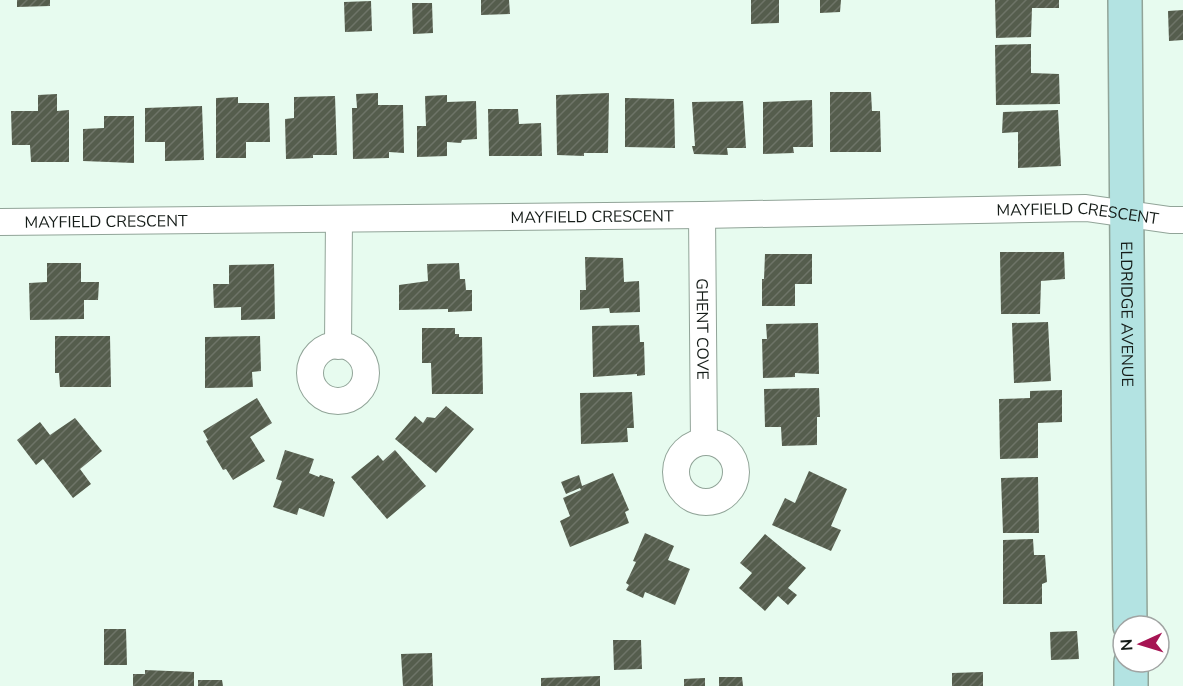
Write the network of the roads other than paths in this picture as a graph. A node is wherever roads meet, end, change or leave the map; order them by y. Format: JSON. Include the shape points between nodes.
{"nodes":[{"id":1,"x":1125,"y":0,"type":"edge"},
{"id":2,"x":1127,"y":213,"type":"junction"},
{"id":3,"x":702,"y":215,"type":"junction"},
{"id":4,"x":339,"y":219,"type":"junction"},
{"id":5,"x":1183,"y":220,"type":"edge"},
{"id":6,"x":0,"y":222,"type":"edge"},
{"id":7,"x":338,"y":345,"type":"dead end"},
{"id":8,"x":704,"y":442,"type":"dead end"},
{"id":9,"x":1130,"y":614,"type":"edge"}],
"edges":[{"from":1,"to":2,"type":"street","name":"ELDRIDGE AVENUE"},
{"from":2,"to":3,"type":"street","name":"MAYFIELD CRESCENT","via":[[1086,208]]},
{"from":2,"to":5,"type":"street","name":"MAYFIELD CRESCENT"},
{"from":2,"to":9,"type":"street","name":"ELDRIDGE AVENUE"},
{"from":3,"to":4,"type":"street","name":"MAYFIELD CRESCENT"},
{"from":3,"to":8,"type":"street","name":"GHENT COVE"},
{"from":4,"to":6,"type":"street","name":"MAYFIELD CRESCENT"},
{"from":4,"to":7,"type":"street"}]}
